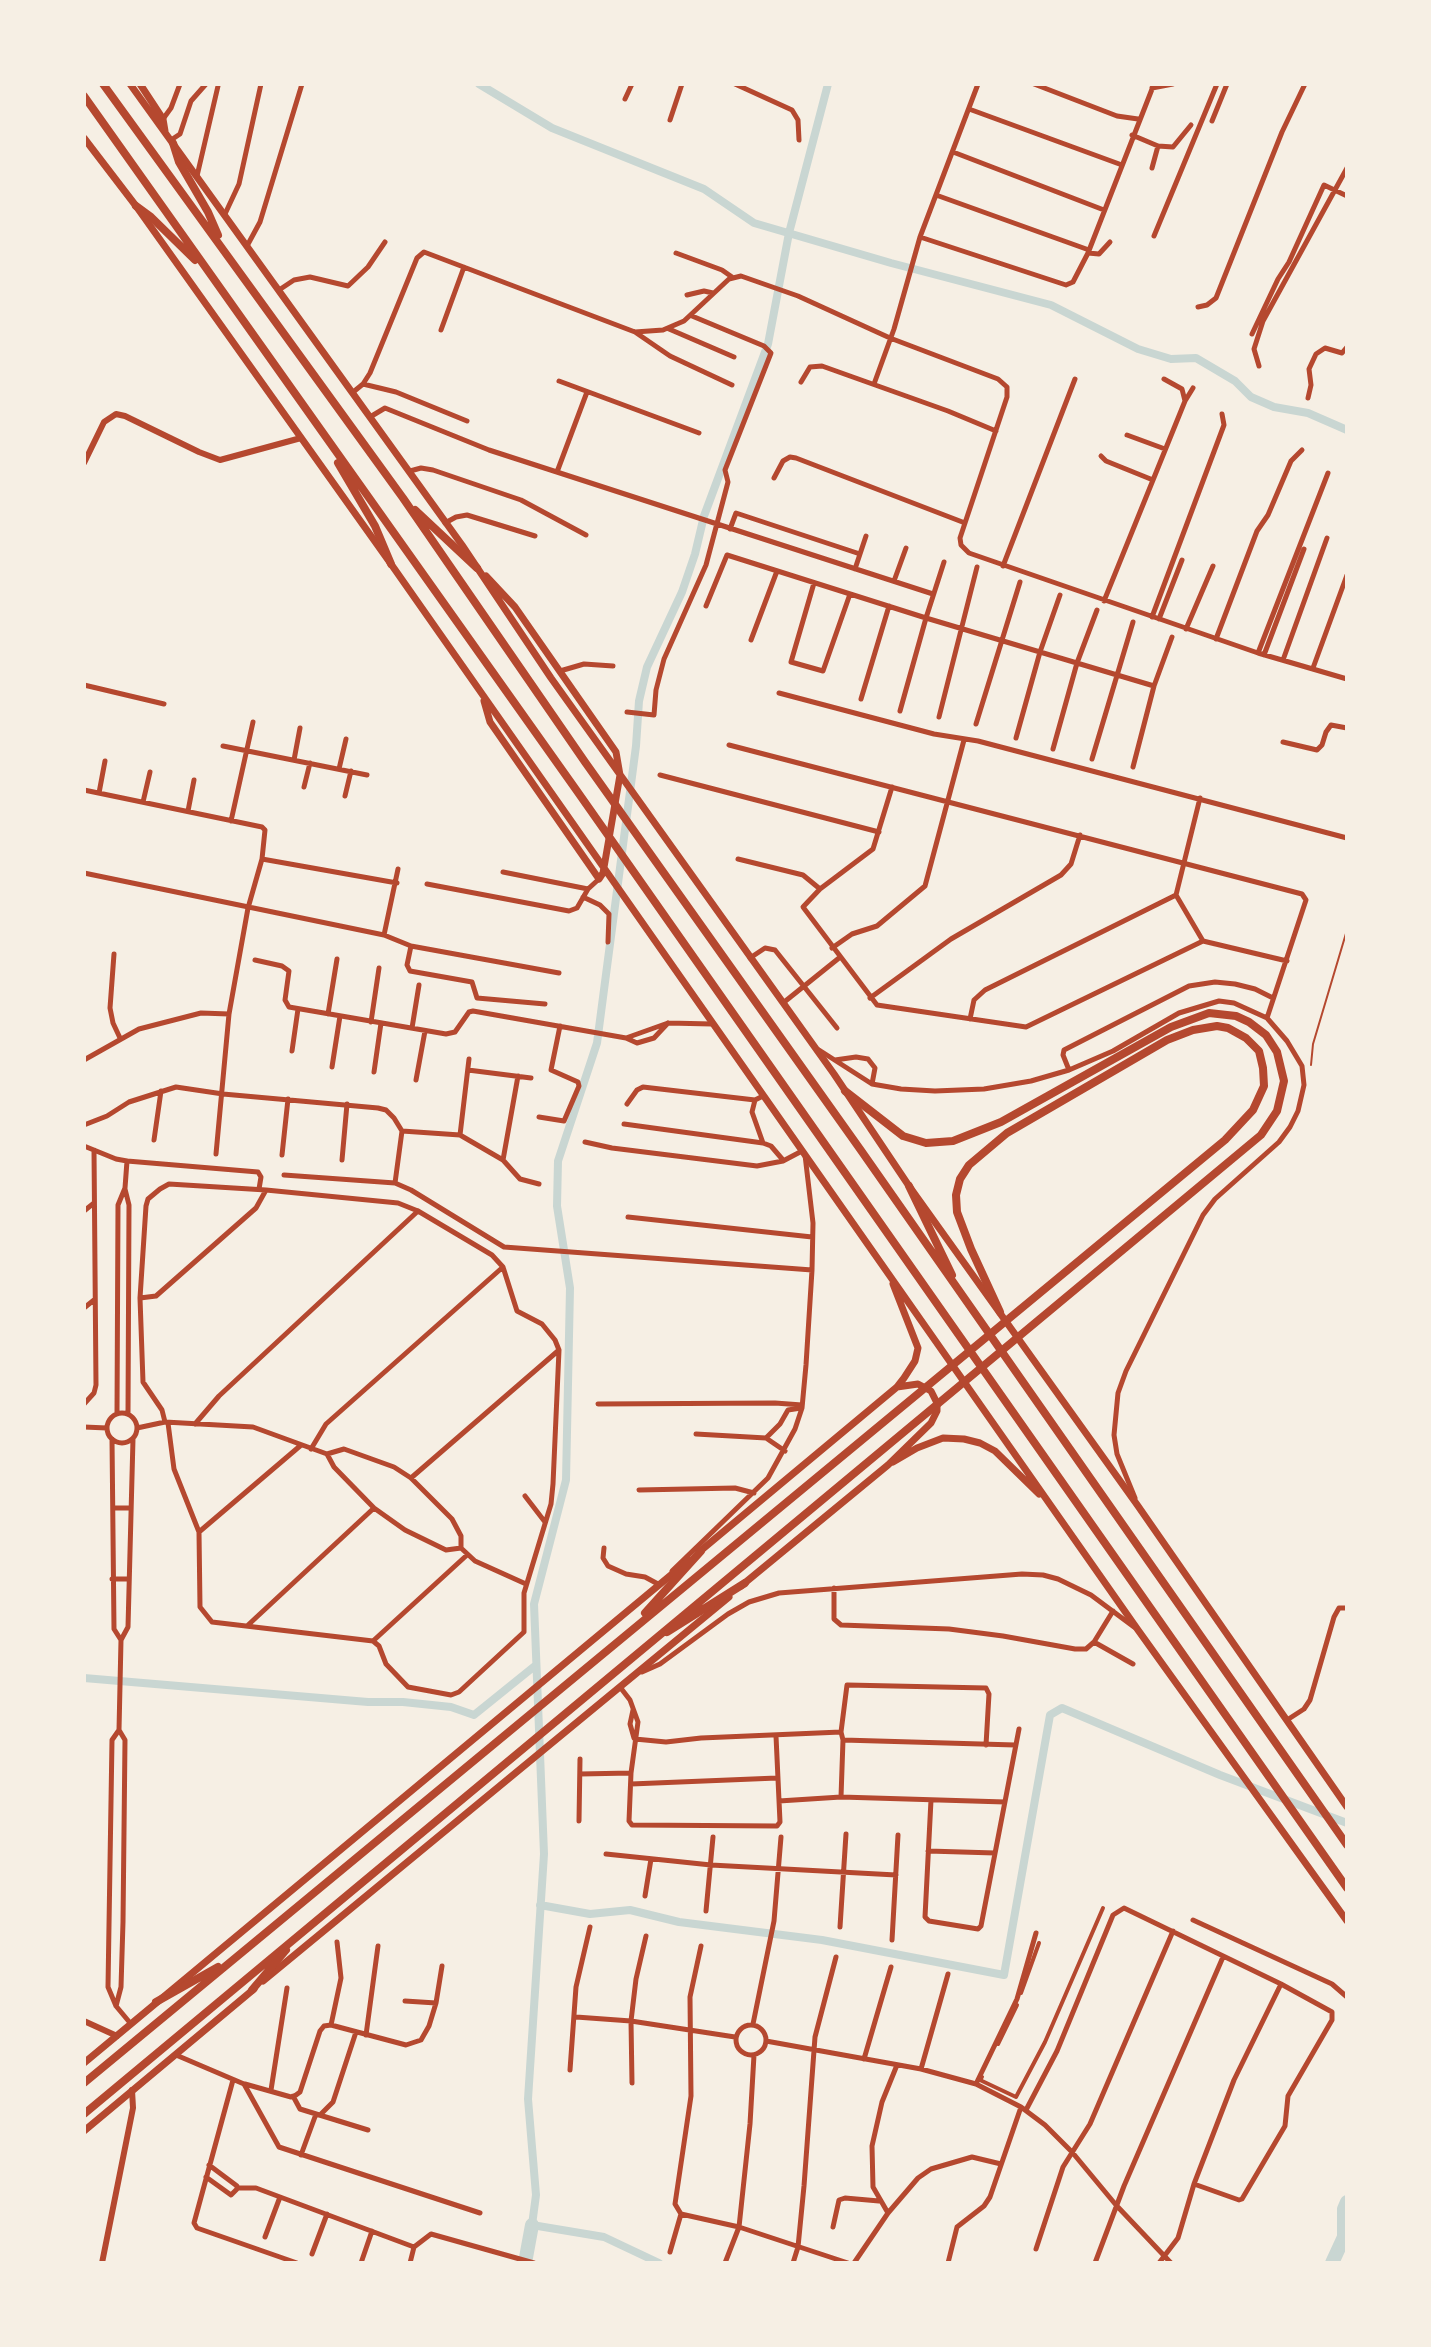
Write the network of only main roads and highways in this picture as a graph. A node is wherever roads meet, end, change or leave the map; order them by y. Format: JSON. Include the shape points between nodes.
{"nodes":[{"id":1,"x":103,"y":84,"type":"edge"},
{"id":2,"x":130,"y":84,"type":"edge"},
{"id":3,"x":142,"y":85,"type":"edge"},
{"id":4,"x":84,"y":96,"type":"edge"},
{"id":5,"x":165,"y":132,"type":"junction"},
{"id":6,"x":84,"y":138,"type":"edge"},
{"id":7,"x":172,"y":141,"type":"junction"},
{"id":8,"x":136,"y":206,"type":"junction"},
{"id":9,"x":223,"y":247,"type":"junction"},
{"id":10,"x":212,"y":278,"type":"junction"},
{"id":11,"x":332,"y":448,"type":"junction"},
{"id":12,"x":403,"y":498,"type":"junction"},
{"id":13,"x":391,"y":564,"type":"junction"},
{"id":14,"x":479,"y":570,"type":"junction"},
{"id":15,"x":483,"y":697,"type":"junction"},
{"id":16,"x":845,"y":1091,"type":"junction"},
{"id":17,"x":909,"y":1186,"type":"junction"},
{"id":18,"x":888,"y":1271,"type":"junction"},
{"id":19,"x":956,"y":1286,"type":"junction"},
{"id":20,"x":1000,"y":1312,"type":"junction"},
{"id":21,"x":897,"y":1387,"type":"junction"},
{"id":22,"x":888,"y":1465,"type":"junction"},
{"id":23,"x":1054,"y":1510,"type":"junction"},
{"id":24,"x":701,"y":1551,"type":"junction"},
{"id":25,"x":745,"y":1583,"type":"junction"},
{"id":26,"x":626,"y":1634,"type":"junction"},
{"id":27,"x":639,"y":1650,"type":"junction"},
{"id":28,"x":1346,"y":1804,"type":"edge"},
{"id":29,"x":1347,"y":1845,"type":"edge"},
{"id":30,"x":1347,"y":1888,"type":"edge"},
{"id":31,"x":1347,"y":1921,"type":"edge"},
{"id":32,"x":302,"y":1931,"type":"junction"},
{"id":33,"x":237,"y":1957,"type":"junction"},
{"id":34,"x":252,"y":1990,"type":"junction"},
{"id":35,"x":156,"y":2002,"type":"junction"},
{"id":36,"x":84,"y":2063,"type":"edge"},
{"id":37,"x":84,"y":2083,"type":"edge"},
{"id":38,"x":84,"y":2114,"type":"edge"},
{"id":39,"x":84,"y":2131,"type":"edge"}],
"edges":[{"from":1,"to":9,"type":"main road"},
{"from":2,"to":5,"type":"main road"},
{"from":3,"to":5,"type":"main road"},
{"from":4,"to":10,"type":"main road"},
{"from":5,"to":7,"type":"main road"},
{"from":6,"to":8,"type":"main road"},
{"from":7,"to":9,"type":"main road"},
{"from":7,"to":14,"type":"main road"},
{"from":8,"to":10,"type":"main road"},
{"from":8,"to":13,"type":"main road"},
{"from":9,"to":12,"type":"main road"},
{"from":10,"to":11,"type":"main road"},
{"from":11,"to":13,"type":"main road"},
{"from":11,"to":30,"type":"main road"},
{"from":12,"to":14,"type":"main road"},
{"from":12,"to":19,"type":"main road"},
{"from":13,"to":15,"type":"main road"},
{"from":14,"to":15,"type":"main road","via":[[506,595],[620,762],[599,879],[490,722]]},
{"from":14,"to":16,"type":"main road"},
{"from":15,"to":18,"type":"main road","via":[[713,1024],[759,1098]]},
{"from":16,"to":17,"type":"main road"},
{"from":16,"to":27,"type":"main road","via":[[903,1136],[926,1143],[953,1141],[1001,1122],[1171,1027],[1209,1013],[1236,1016],[1266,1035],[1277,1052],[1284,1081],[1271,1123],[1237,1154]]},
{"from":17,"to":19,"type":"main road"},
{"from":17,"to":20,"type":"main road"},
{"from":18,"to":21,"type":"main road","via":[[918,1348]]},
{"from":18,"to":23,"type":"main road"},
{"from":19,"to":29,"type":"main road"},
{"from":20,"to":26,"type":"main road","via":[[957,1212],[960,1179],[969,1165],[1007,1133],[1167,1040],[1217,1026],[1246,1038],[1259,1051],[1264,1086],[1253,1110],[1225,1140]]},
{"from":20,"to":28,"type":"main road"},
{"from":21,"to":22,"type":"main road","via":[[924,1385],[936,1398],[937,1411]]},
{"from":21,"to":24,"type":"main road"},
{"from":22,"to":23,"type":"main road","via":[[943,1438],[980,1443],[1004,1459]]},
{"from":22,"to":25,"type":"main road"},
{"from":23,"to":31,"type":"main road"},
{"from":24,"to":26,"type":"main road"},
{"from":24,"to":35,"type":"main road"},
{"from":25,"to":27,"type":"main road"},
{"from":25,"to":34,"type":"main road"},
{"from":26,"to":33,"type":"main road"},
{"from":27,"to":32,"type":"main road"},
{"from":32,"to":34,"type":"main road"},
{"from":32,"to":38,"type":"main road"},
{"from":33,"to":35,"type":"main road"},
{"from":33,"to":37,"type":"main road"},
{"from":34,"to":39,"type":"main road"},
{"from":35,"to":36,"type":"main road"}]}
